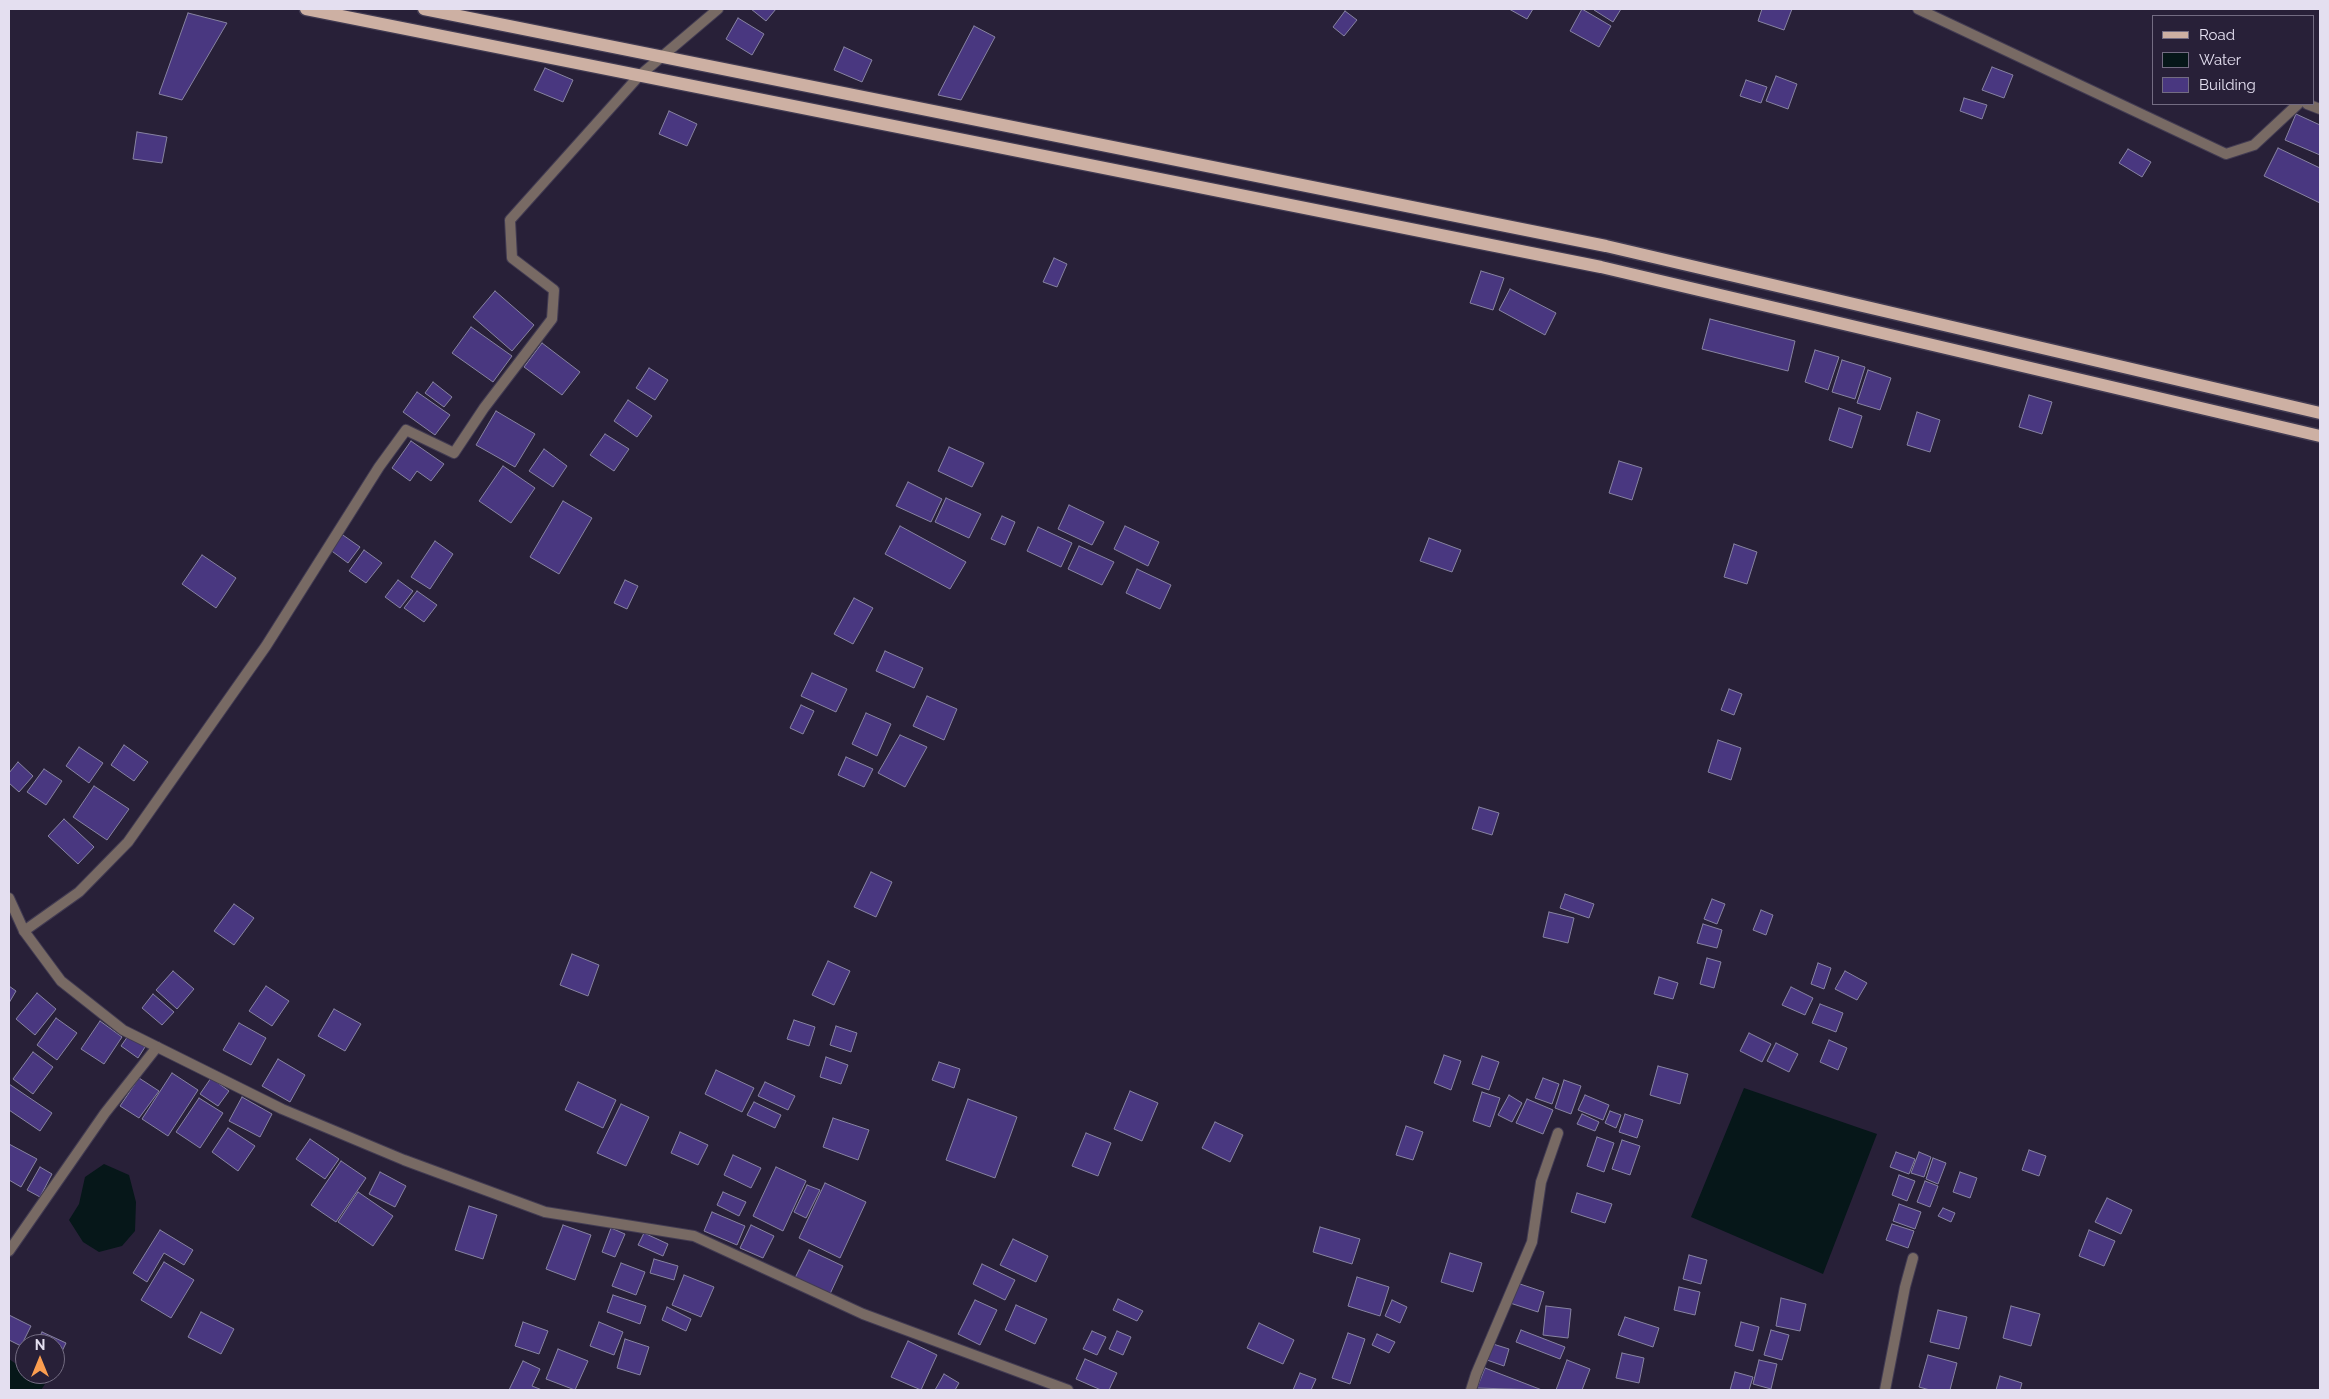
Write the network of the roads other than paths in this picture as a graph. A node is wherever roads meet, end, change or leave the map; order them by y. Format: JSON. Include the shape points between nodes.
{"nodes":[{"id":1,"x":306,"y":9,"type":"edge"},
{"id":2,"x":424,"y":9,"type":"edge"},
{"id":3,"x":718,"y":9,"type":"edge"},
{"id":4,"x":1918,"y":9,"type":"edge"},
{"id":5,"x":660,"y":58,"type":"junction"},
{"id":6,"x":639,"y":76,"type":"junction"},
{"id":7,"x":2297,"y":105,"type":"edge"},
{"id":8,"x":2320,"y":414,"type":"edge"},
{"id":9,"x":2320,"y":436,"type":"edge"},
{"id":10,"x":9,"y":898,"type":"edge"},
{"id":11,"x":24,"y":932,"type":"junction"},
{"id":12,"x":157,"y":1047,"type":"junction"},
{"id":13,"x":1558,"y":1134,"type":"dead end"},
{"id":14,"x":9,"y":1251,"type":"edge"},
{"id":15,"x":1913,"y":1258,"type":"dead end"},
{"id":16,"x":1068,"y":1390,"type":"edge"},
{"id":17,"x":1471,"y":1390,"type":"edge"},
{"id":18,"x":1885,"y":1390,"type":"edge"}],
"edges":[{"from":1,"to":6,"type":"main road"},
{"from":2,"to":5,"type":"main road"},
{"from":3,"to":5,"type":"street"},
{"from":4,"to":7,"type":"street","via":[[2226,154],[2254,145]]},
{"from":5,"to":6,"type":"street"},
{"from":5,"to":8,"type":"main road","via":[[1606,246]]},
{"from":6,"to":9,"type":"main road","via":[[1601,267]]},
{"from":6,"to":11,"type":"street","via":[[510,220],[512,258],[554,290],[552,319],[454,453],[406,430],[379,467],[266,646],[128,842],[79,892]]},
{"from":10,"to":11,"type":"street"},
{"from":11,"to":12,"type":"street","via":[[61,981],[123,1030]]},
{"from":12,"to":14,"type":"street","via":[[105,1113]]},
{"from":12,"to":16,"type":"street","via":[[282,1109],[414,1163],[545,1212],[694,1236],[863,1314]]},
{"from":13,"to":17,"type":"street","via":[[1541,1182],[1532,1242]]},
{"from":15,"to":18,"type":"street","via":[[1904,1287]]}]}
